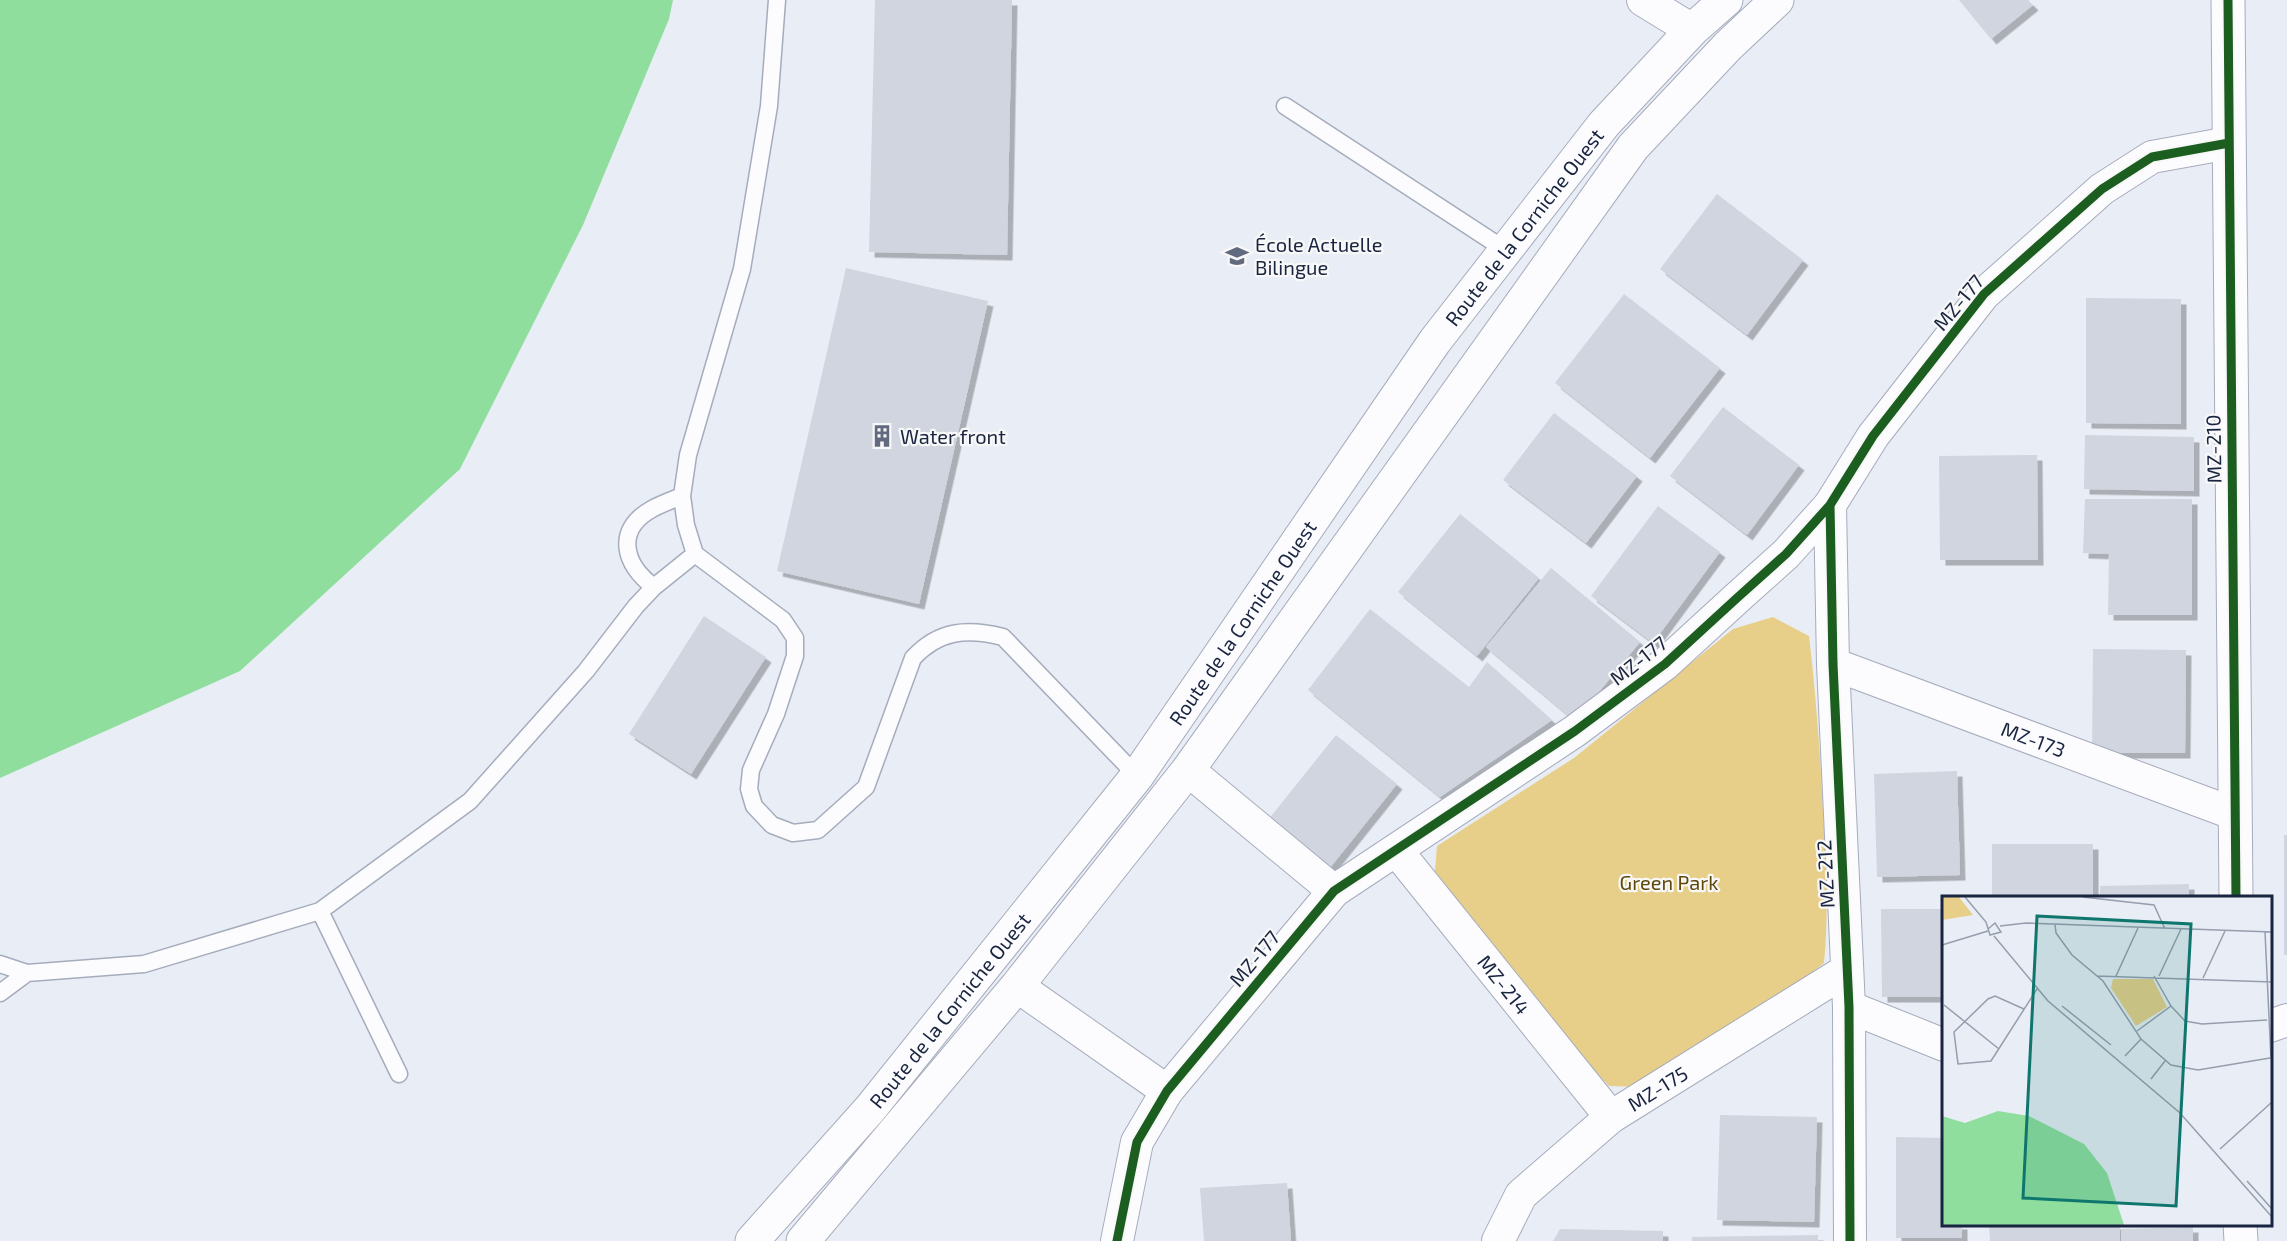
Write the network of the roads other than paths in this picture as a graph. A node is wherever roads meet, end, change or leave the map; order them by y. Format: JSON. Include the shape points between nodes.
{"nodes":[{"id":1,"x":777,"y":0,"type":"edge"},
{"id":2,"x":1643,"y":0,"type":"edge"},
{"id":3,"x":1726,"y":0,"type":"edge"},
{"id":4,"x":1777,"y":0,"type":"edge"},
{"id":5,"x":2228,"y":0,"type":"edge"},
{"id":6,"x":1692,"y":30,"type":"junction"},
{"id":7,"x":1285,"y":106,"type":"dead end"},
{"id":8,"x":2229,"y":143,"type":"junction"},
{"id":9,"x":1507,"y":252,"type":"junction"},
{"id":10,"x":682,"y":496,"type":"junction"},
{"id":11,"x":1830,"y":505,"type":"junction"},
{"id":12,"x":694,"y":554,"type":"junction"},
{"id":13,"x":654,"y":587,"type":"junction"},
{"id":14,"x":1833,"y":664,"type":"junction"},
{"id":15,"x":1188,"y":770,"type":"junction"},
{"id":16,"x":1137,"y":776,"type":"junction"},
{"id":17,"x":2235,"y":814,"type":"junction"},
{"id":18,"x":1397,"y":851,"type":"junction"},
{"id":19,"x":1334,"y":891,"type":"junction"},
{"id":20,"x":2236,"y":896,"type":"edge"},
{"id":21,"x":320,"y":911,"type":"junction"},
{"id":22,"x":0,"y":964,"type":"edge"},
{"id":23,"x":1847,"y":970,"type":"junction"},
{"id":24,"x":27,"y":973,"type":"junction"},
{"id":25,"x":1017,"y":986,"type":"junction"},
{"id":26,"x":0,"y":993,"type":"edge"},
{"id":27,"x":1850,"y":1007,"type":"junction"},
{"id":28,"x":2287,"y":1020,"type":"edge"},
{"id":29,"x":2272,"y":1026,"type":"edge"},
{"id":30,"x":1942,"y":1044,"type":"edge"},
{"id":31,"x":399,"y":1074,"type":"dead end"},
{"id":32,"x":1167,"y":1091,"type":"junction"},
{"id":33,"x":1611,"y":1117,"type":"junction"},
{"id":34,"x":752,"y":1241,"type":"edge"},
{"id":35,"x":803,"y":1241,"type":"edge"},
{"id":36,"x":1117,"y":1241,"type":"edge"},
{"id":37,"x":1498,"y":1241,"type":"edge"},
{"id":38,"x":1850,"y":1241,"type":"edge"}],
"edges":[{"from":1,"to":10,"type":"lane","via":[[769,106],[742,269],[688,455]]},
{"from":2,"to":6,"type":"street"},
{"from":3,"to":6,"type":"main road","name":"Route de la Corniche Ouest"},
{"from":4,"to":15,"type":"main road","name":"Route de la Corniche Ouest","via":[[1633,147]]},
{"from":5,"to":8,"type":"main road","name":"MZ-210"},
{"from":6,"to":9,"type":"main road","name":"Route de la Corniche Ouest","via":[[1604,124]]},
{"from":7,"to":9,"type":"lane"},
{"from":8,"to":11,"type":"street","name":"MZ-177","via":[[2152,157],[2102,189],[1984,294],[1873,436]]},
{"from":8,"to":17,"type":"main road","name":"MZ-210"},
{"from":9,"to":16,"type":"main road","name":"Route de la Corniche Ouest","via":[[1435,341]]},
{"from":10,"to":12,"type":"lane"},
{"from":10,"to":13,"type":"lane","via":[[650,510],[635,524],[627,539],[629,560],[640,577]]},
{"from":11,"to":14,"type":"street","name":"MZ-212"},
{"from":11,"to":18,"type":"street","name":"MZ-177","via":[[1786,554],[1665,664],[1575,731]]},
{"from":12,"to":13,"type":"lane"},
{"from":12,"to":16,"type":"lane","via":[[783,620],[795,638],[795,656],[752,770],[749,789],[754,806],[771,825],[793,833],[818,830],[866,787],[913,658],[928,642],[969,632],[1003,637]]},
{"from":13,"to":21,"type":"lane","via":[[586,671],[470,801]]},
{"from":14,"to":17,"type":"street","name":"MZ-173"},
{"from":14,"to":23,"type":"street","name":"MZ-212"},
{"from":15,"to":19,"type":"street"},
{"from":15,"to":25,"type":"main road","name":"Route de la Corniche Ouest"},
{"from":16,"to":34,"type":"main road","name":"Route de la Corniche Ouest","via":[[870,1109]]},
{"from":17,"to":20,"type":"main road","name":"MZ-210"},
{"from":18,"to":19,"type":"street","name":"MZ-177"},
{"from":18,"to":33,"type":"street","name":"MZ-214"},
{"from":19,"to":32,"type":"street","name":"MZ-177"},
{"from":21,"to":24,"type":"lane","via":[[144,964]]},
{"from":21,"to":31,"type":"lane"},
{"from":22,"to":24,"type":"lane"},
{"from":23,"to":27,"type":"street","name":"MZ-212"},
{"from":23,"to":33,"type":"street","name":"MZ-175"},
{"from":24,"to":26,"type":"lane"},
{"from":25,"to":32,"type":"street"},
{"from":25,"to":35,"type":"main road","name":"Route de la Corniche Ouest"},
{"from":27,"to":30,"type":"street"},
{"from":27,"to":38,"type":"street","name":"MZ-212"},
{"from":28,"to":29,"type":"street"},
{"from":32,"to":36,"type":"street","name":"MZ-177","via":[[1137,1142]]},
{"from":33,"to":37,"type":"street","name":"MZ-175","via":[[1521,1195]]}]}
